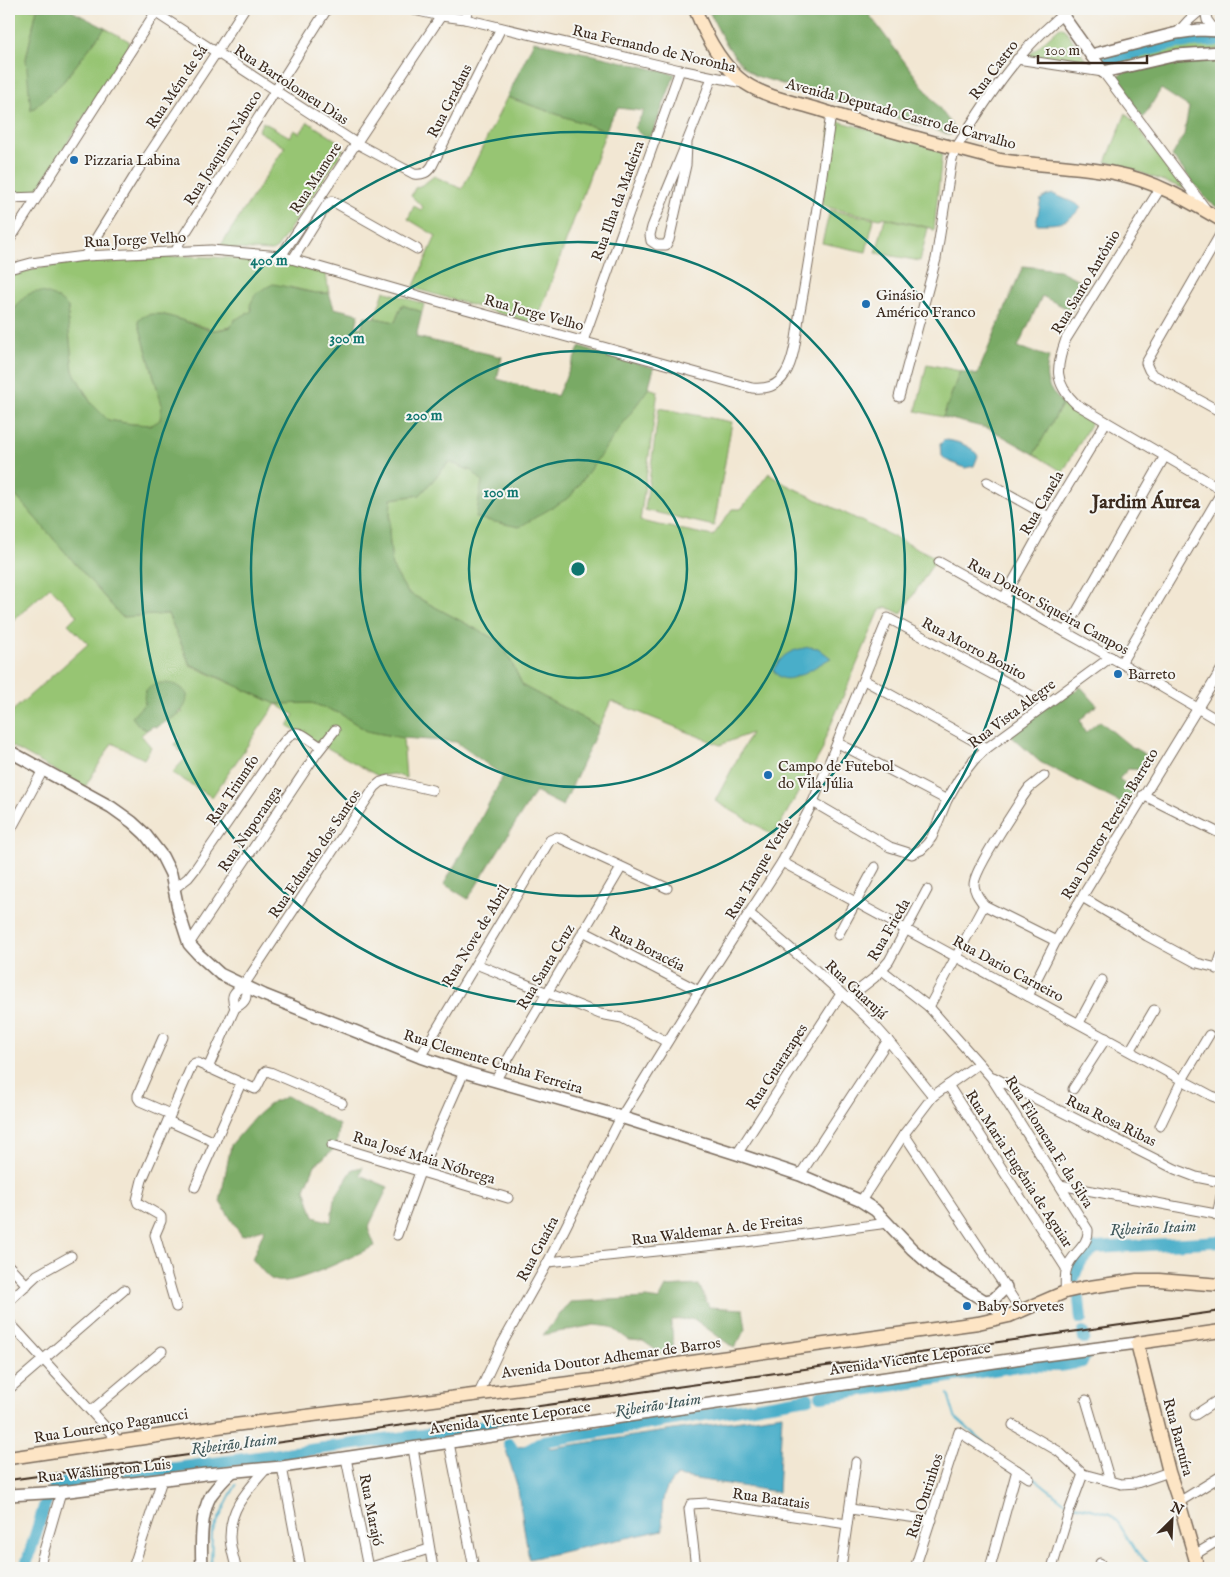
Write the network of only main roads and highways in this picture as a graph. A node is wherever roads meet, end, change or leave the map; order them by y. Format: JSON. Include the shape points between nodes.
{"nodes":[{"id":1,"x":695,"y":9,"type":"edge"},
{"id":2,"x":1221,"y":220,"type":"edge"},
{"id":3,"x":1221,"y":1285,"type":"edge"},
{"id":4,"x":1221,"y":1331,"type":"edge"},
{"id":5,"x":218,"y":1427,"type":"joint"},
{"id":6,"x":9,"y":1458,"type":"edge"},
{"id":7,"x":1198,"y":1568,"type":"edge"}],
"edges":[{"from":1,"to":2,"type":"main road","name":"Avenida Deputado Castro de Carvalho","via":[[706,34],[735,74],[746,84],[776,97],[1016,162],[1129,176],[1195,201]]},
{"from":3,"to":5,"type":"main road","name":"Avenida Doutor Adhemar de Barros","via":[[1137,1280],[1073,1290],[1022,1312],[978,1323],[670,1365],[609,1378]]},
{"from":4,"to":7,"type":"main road","name":"Rua Bartuíra","via":[[1137,1343],[1169,1472]]},
{"from":5,"to":6,"type":"main road","name":"Rua Lourenço Paganucci"}]}
